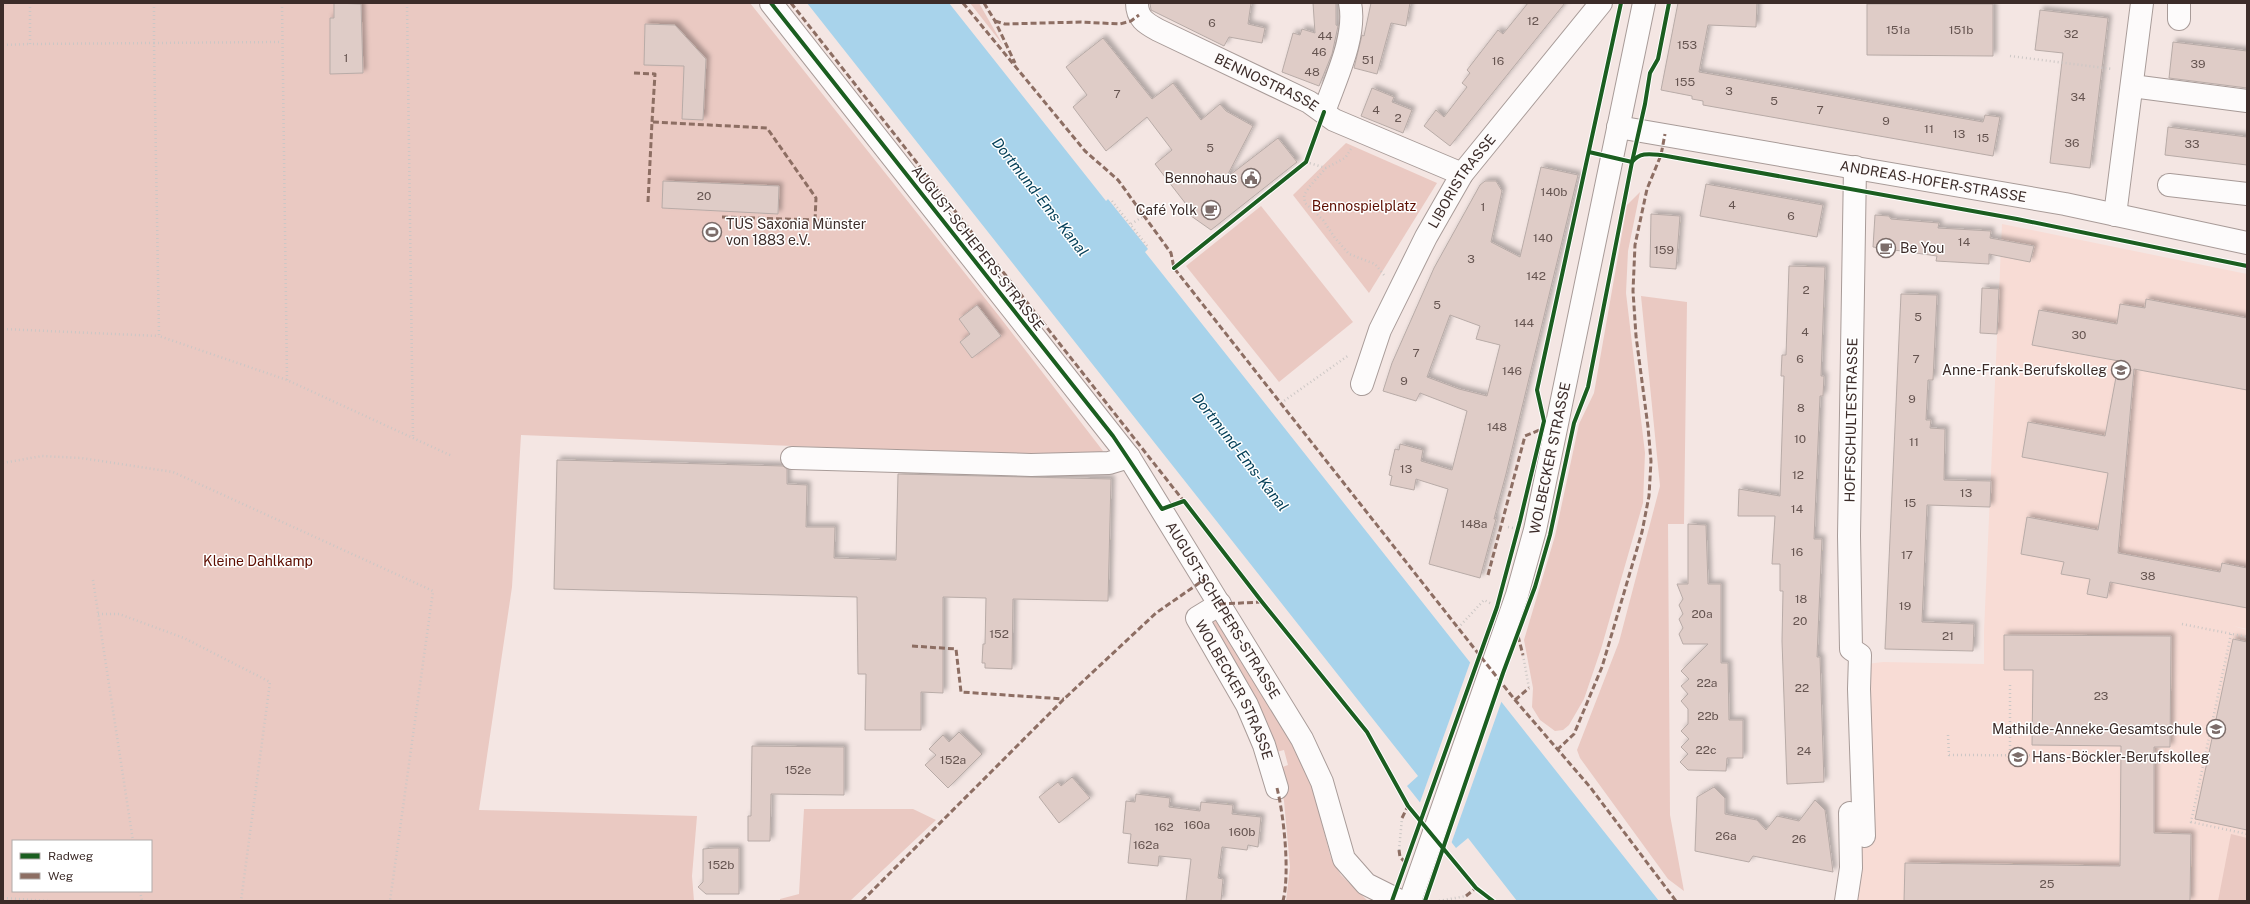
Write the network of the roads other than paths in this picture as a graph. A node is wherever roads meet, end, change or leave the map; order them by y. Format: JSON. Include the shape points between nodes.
{"nodes":[{"id":1,"x":772,"y":3,"type":"edge"},
{"id":2,"x":1350,"y":3,"type":"edge"},
{"id":3,"x":1601,"y":3,"type":"edge"},
{"id":4,"x":1644,"y":3,"type":"edge"},
{"id":5,"x":2142,"y":3,"type":"edge"},
{"id":6,"x":1138,"y":9,"type":"edge"},
{"id":7,"x":2132,"y":86,"type":"junction"},
{"id":8,"x":2247,"y":101,"type":"edge"},
{"id":9,"x":1324,"y":112,"type":"junction"},
{"id":10,"x":1618,"y":127,"type":"junction"},
{"id":11,"x":1855,"y":167,"type":"junction"},
{"id":12,"x":1462,"y":174,"type":"junction"},
{"id":13,"x":2169,"y":185,"type":"dead end"},
{"id":14,"x":2247,"y":194,"type":"edge"},
{"id":15,"x":2115,"y":215,"type":"junction"},
{"id":16,"x":2247,"y":243,"type":"edge"},
{"id":17,"x":1362,"y":384,"type":"dead end"},
{"id":18,"x":1129,"y":457,"type":"junction"},
{"id":19,"x":792,"y":458,"type":"dead end"},
{"id":20,"x":1220,"y":604,"type":"junction"},
{"id":21,"x":1851,"y":649,"type":"junction"},
{"id":22,"x":1277,"y":788,"type":"dead end"},
{"id":23,"x":1864,"y":836,"type":"dead end"},
{"id":24,"x":1400,"y":901,"type":"edge"},
{"id":25,"x":1410,"y":901,"type":"edge"},
{"id":26,"x":1846,"y":901,"type":"edge"}],
"edges":[{"from":1,"to":18,"type":"street","name":"AUGUST-SCHEPERS-STRASSE"},
{"from":2,"to":9,"type":"street","via":[[1353,15],[1351,33]]},
{"from":3,"to":12,"type":"street","name":"LIBORISTRASSE"},
{"from":4,"to":10,"type":"street","name":"WOLBECKER STRASSE"},
{"from":5,"to":7,"type":"street"},
{"from":6,"to":9,"type":"street","name":"BENNOSTRASSE","via":[[1147,24],[1309,102]]},
{"from":7,"to":8,"type":"street"},
{"from":7,"to":15,"type":"street"},
{"from":9,"to":12,"type":"street","name":"BENNOSTRASSE","via":[[1358,132]]},
{"from":10,"to":11,"type":"street","name":"ANDREAS-HOFER-STRASSE"},
{"from":10,"to":25,"type":"street","name":"WOLBECKER STRASSE","via":[[1536,530],[1517,595]]},
{"from":11,"to":15,"type":"street","name":"ANDREAS-HOFER-STRASSE"},
{"from":11,"to":21,"type":"street","name":"HOFFSCHULTESTRASSE","via":[[1849,536]]},
{"from":12,"to":17,"type":"street","name":"LIBORISTRASSE","via":[[1426,237],[1380,330]]},
{"from":13,"to":14,"type":"street"},
{"from":15,"to":16,"type":"street","name":"ANDREAS-HOFER-STRASSE"},
{"from":18,"to":19,"type":"street","via":[[1110,463],[1031,464]]},
{"from":18,"to":20,"type":"street","name":"AUGUST-SCHEPERS-STRASSE"},
{"from":20,"to":22,"type":"street","name":"WOLBECKER STRASSE","via":[[1198,618],[1247,705],[1264,745]]},
{"from":20,"to":24,"type":"street","name":"AUGUST-SCHEPERS-STRASSE","via":[[1302,739],[1315,765],[1326,793],[1344,859],[1366,884]]},
{"from":21,"to":23,"type":"street","name":"HOFFSCHULTESTRASSE","via":[[1860,655]]},
{"from":21,"to":26,"type":"street","via":[[1847,661],[1851,868]]}]}
